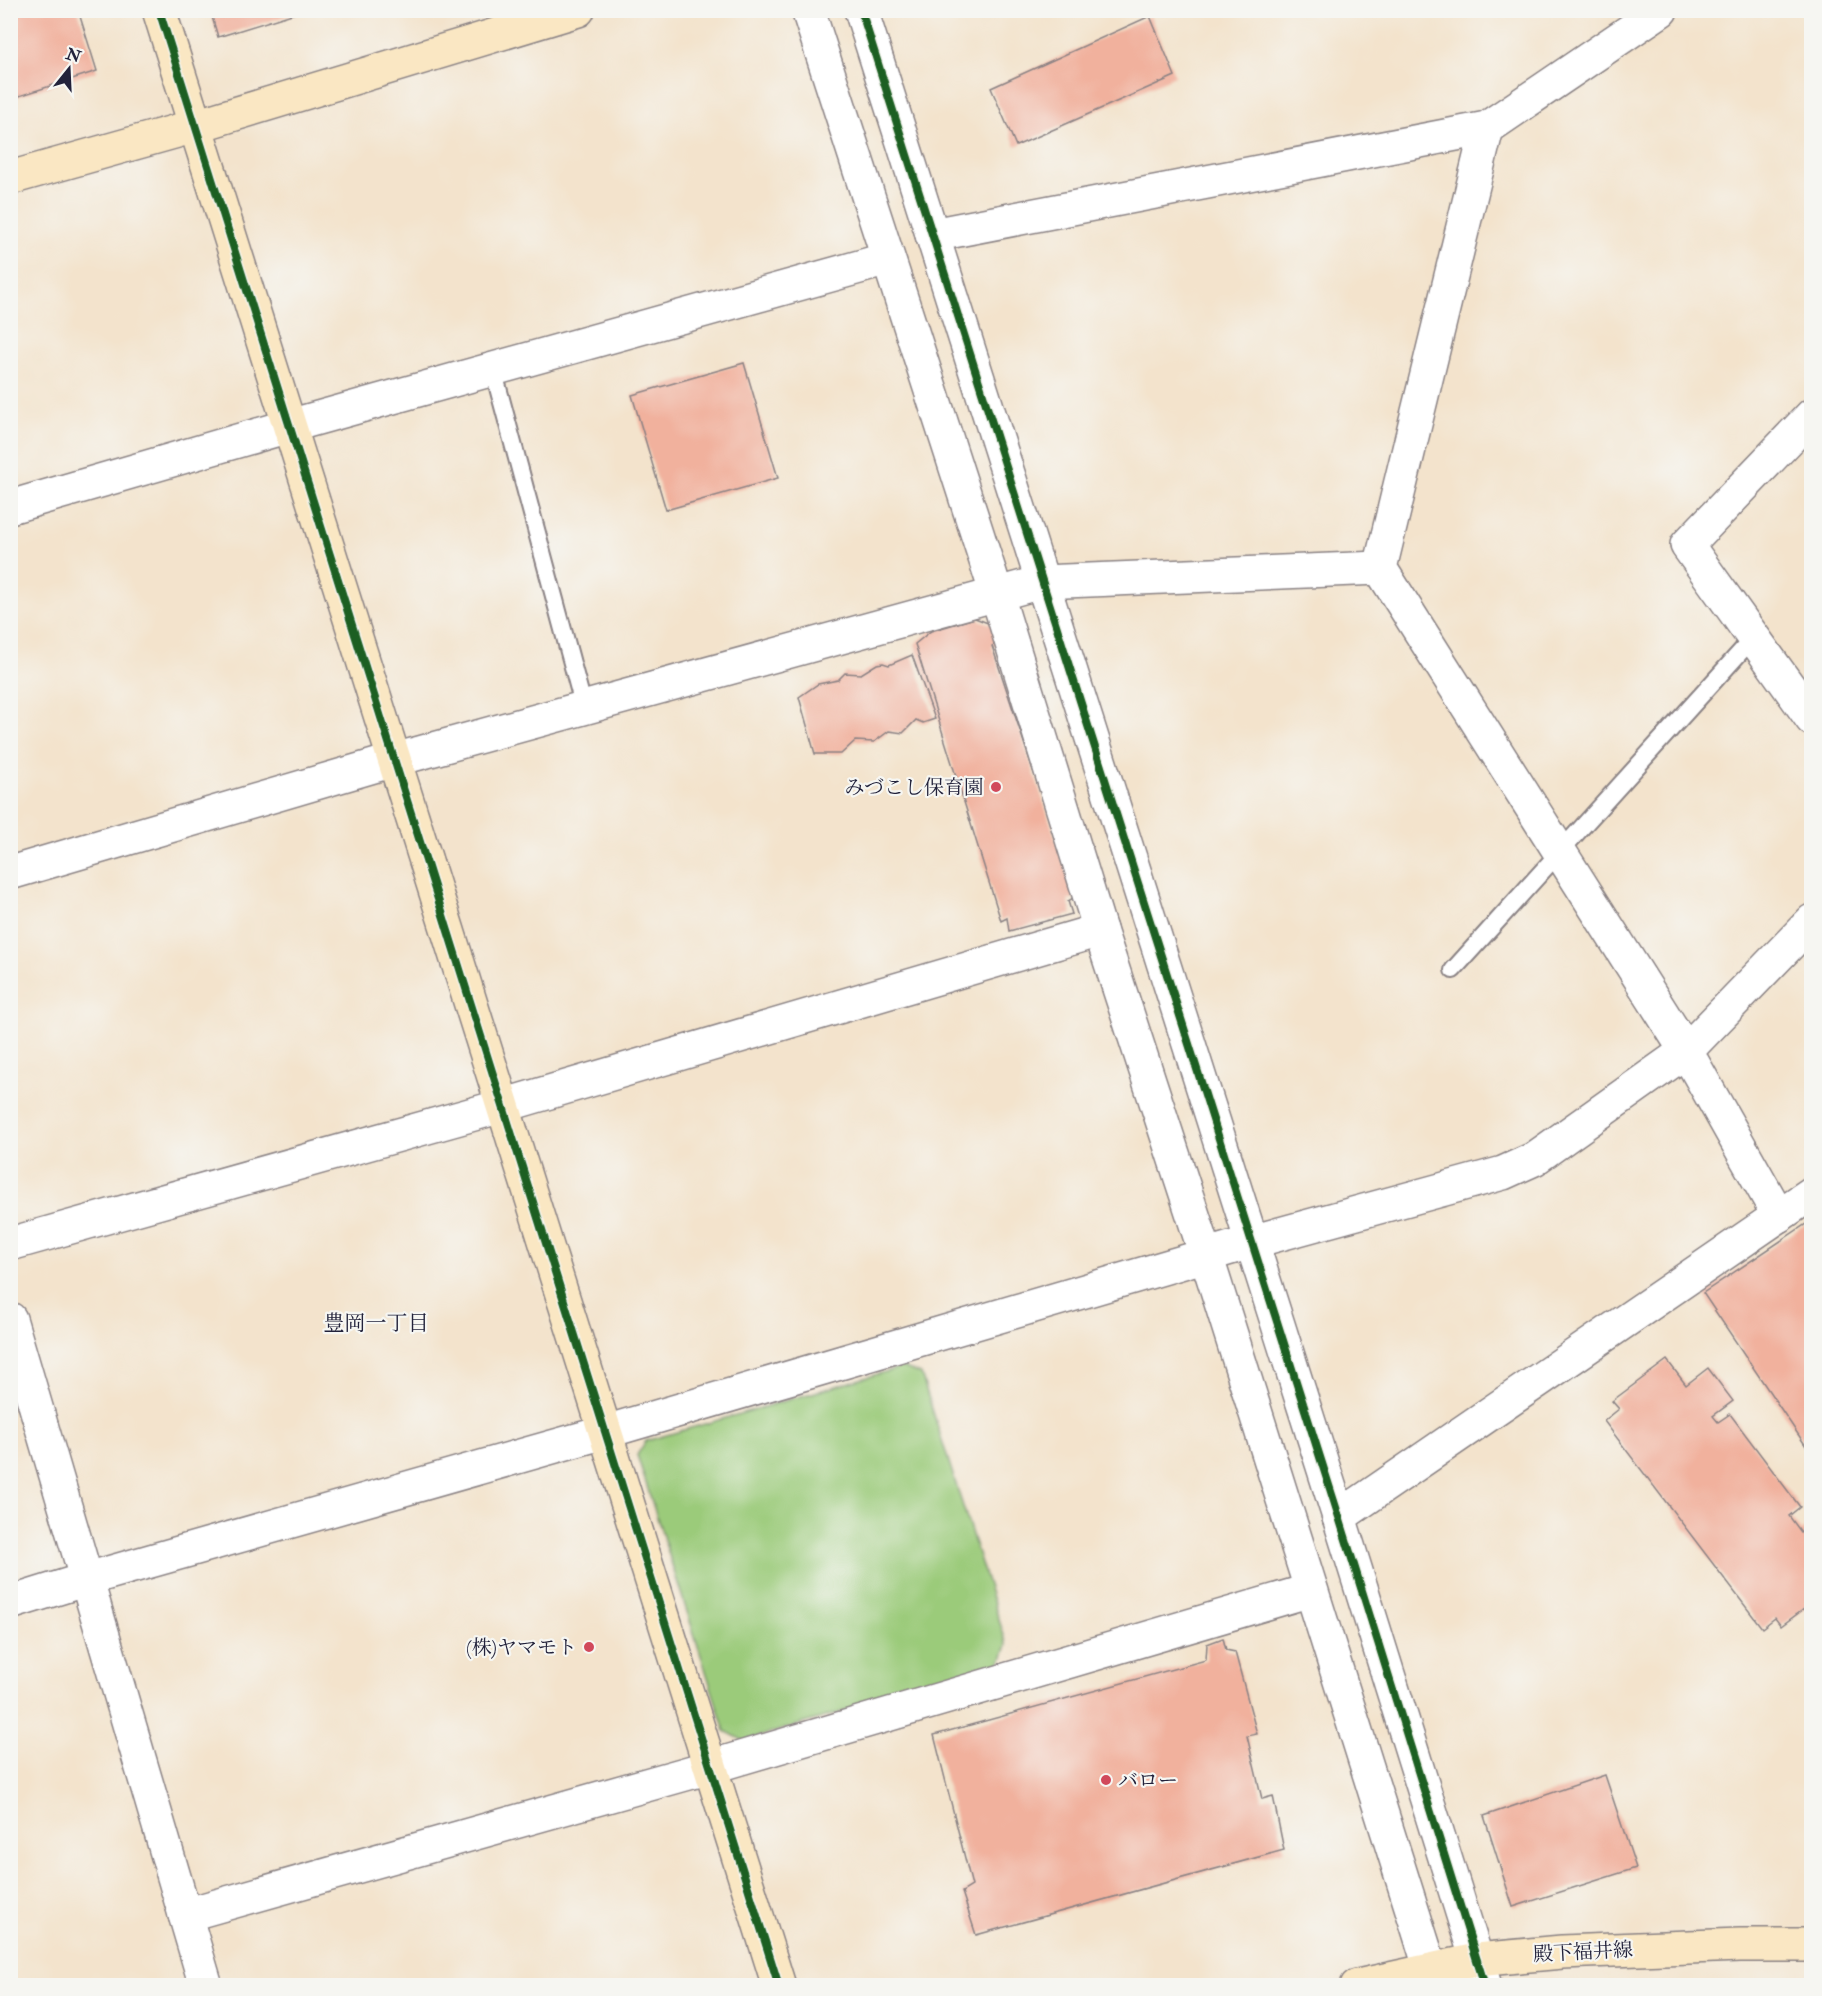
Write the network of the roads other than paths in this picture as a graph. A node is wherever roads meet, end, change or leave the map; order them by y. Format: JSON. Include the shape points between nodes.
{"nodes":[{"id":1,"x":159,"y":10,"type":"edge"},
{"id":2,"x":578,"y":10,"type":"edge"},
{"id":3,"x":808,"y":10,"type":"edge"},
{"id":4,"x":861,"y":10,"type":"edge"},
{"id":5,"x":1661,"y":10,"type":"edge"},
{"id":6,"x":195,"y":126,"type":"junction"},
{"id":7,"x":1487,"y":128,"type":"junction"},
{"id":8,"x":10,"y":178,"type":"edge"},
{"id":9,"x":932,"y":235,"type":"junction"},
{"id":10,"x":888,"y":259,"type":"junction"},
{"id":11,"x":493,"y":369,"type":"junction"},
{"id":12,"x":1812,"y":415,"type":"edge"},
{"id":13,"x":289,"y":426,"type":"junction"},
{"id":14,"x":10,"y":507,"type":"edge"},
{"id":15,"x":1380,"y":568,"type":"junction"},
{"id":16,"x":1041,"y":582,"type":"junction"},
{"id":17,"x":997,"y":595,"type":"junction"},
{"id":18,"x":1753,"y":638,"type":"junction"},
{"id":19,"x":584,"y":708,"type":"junction"},
{"id":20,"x":1812,"y":719,"type":"edge"},
{"id":21,"x":394,"y":760,"type":"junction"},
{"id":22,"x":1560,"y":853,"type":"junction"},
{"id":23,"x":10,"y":873,"type":"edge"},
{"id":24,"x":1812,"y":921,"type":"edge"},
{"id":25,"x":1100,"y":930,"type":"junction"},
{"id":26,"x":1454,"y":970,"type":"dead end"},
{"id":27,"x":1686,"y":1051,"type":"junction"},
{"id":28,"x":502,"y":1106,"type":"junction"},
{"id":29,"x":1812,"y":1193,"type":"edge"},
{"id":30,"x":1779,"y":1216,"type":"junction"},
{"id":31,"x":1251,"y":1242,"type":"junction"},
{"id":32,"x":10,"y":1244,"type":"edge"},
{"id":33,"x":1206,"y":1256,"type":"junction"},
{"id":34,"x":10,"y":1319,"type":"edge"},
{"id":35,"x":605,"y":1432,"type":"junction"},
{"id":36,"x":1339,"y":1517,"type":"junction"},
{"id":37,"x":87,"y":1579,"type":"junction"},
{"id":38,"x":1311,"y":1590,"type":"junction"},
{"id":39,"x":10,"y":1603,"type":"edge"},
{"id":40,"x":710,"y":1767,"type":"junction"},
{"id":41,"x":185,"y":1915,"type":"junction"},
{"id":42,"x":1812,"y":1945,"type":"edge"},
{"id":43,"x":1431,"y":1970,"type":"junction"},
{"id":44,"x":1481,"y":1973,"type":"edge"},
{"id":45,"x":206,"y":1986,"type":"edge"},
{"id":46,"x":779,"y":1986,"type":"edge"},
{"id":47,"x":1357,"y":1986,"type":"edge"}],
"edges":[{"from":1,"to":6,"type":"street"},
{"from":2,"to":6,"type":"street"},
{"from":3,"to":10,"type":"street"},
{"from":4,"to":9,"type":"street"},
{"from":5,"to":7,"type":"street"},
{"from":6,"to":8,"type":"street"},
{"from":6,"to":13,"type":"street"},
{"from":7,"to":9,"type":"street"},
{"from":7,"to":15,"type":"street"},
{"from":9,"to":16,"type":"street"},
{"from":10,"to":11,"type":"street"},
{"from":10,"to":17,"type":"street"},
{"from":11,"to":13,"type":"street"},
{"from":11,"to":19,"type":"lane"},
{"from":12,"to":18,"type":"street","via":[[1688,545]]},
{"from":13,"to":14,"type":"street"},
{"from":13,"to":21,"type":"street"},
{"from":15,"to":16,"type":"street"},
{"from":15,"to":22,"type":"street"},
{"from":16,"to":17,"type":"street"},
{"from":16,"to":31,"type":"street"},
{"from":17,"to":19,"type":"street"},
{"from":17,"to":25,"type":"street"},
{"from":18,"to":20,"type":"street"},
{"from":18,"to":22,"type":"lane"},
{"from":19,"to":21,"type":"street"},
{"from":21,"to":23,"type":"street"},
{"from":21,"to":28,"type":"street"},
{"from":22,"to":26,"type":"lane"},
{"from":22,"to":27,"type":"street"},
{"from":24,"to":27,"type":"street"},
{"from":25,"to":28,"type":"street"},
{"from":25,"to":33,"type":"street"},
{"from":27,"to":30,"type":"street"},
{"from":27,"to":31,"type":"street","via":[[1534,1159],[1503,1173]]},
{"from":28,"to":32,"type":"street"},
{"from":28,"to":35,"type":"street"},
{"from":29,"to":30,"type":"street"},
{"from":30,"to":36,"type":"street"},
{"from":31,"to":33,"type":"street"},
{"from":31,"to":36,"type":"street"},
{"from":33,"to":35,"type":"street"},
{"from":33,"to":38,"type":"street"},
{"from":34,"to":37,"type":"street"},
{"from":35,"to":37,"type":"street"},
{"from":35,"to":40,"type":"street"},
{"from":36,"to":44,"type":"street"},
{"from":37,"to":39,"type":"street"},
{"from":37,"to":41,"type":"street"},
{"from":38,"to":40,"type":"street"},
{"from":38,"to":43,"type":"street"},
{"from":40,"to":41,"type":"street"},
{"from":40,"to":46,"type":"street"},
{"from":41,"to":45,"type":"street"},
{"from":42,"to":44,"type":"street","name":"殿下福井線","via":[[1585,1951]]},
{"from":43,"to":44,"type":"street","name":"殿下福井線"},
{"from":43,"to":47,"type":"street","name":"殿下福井線"}]}
